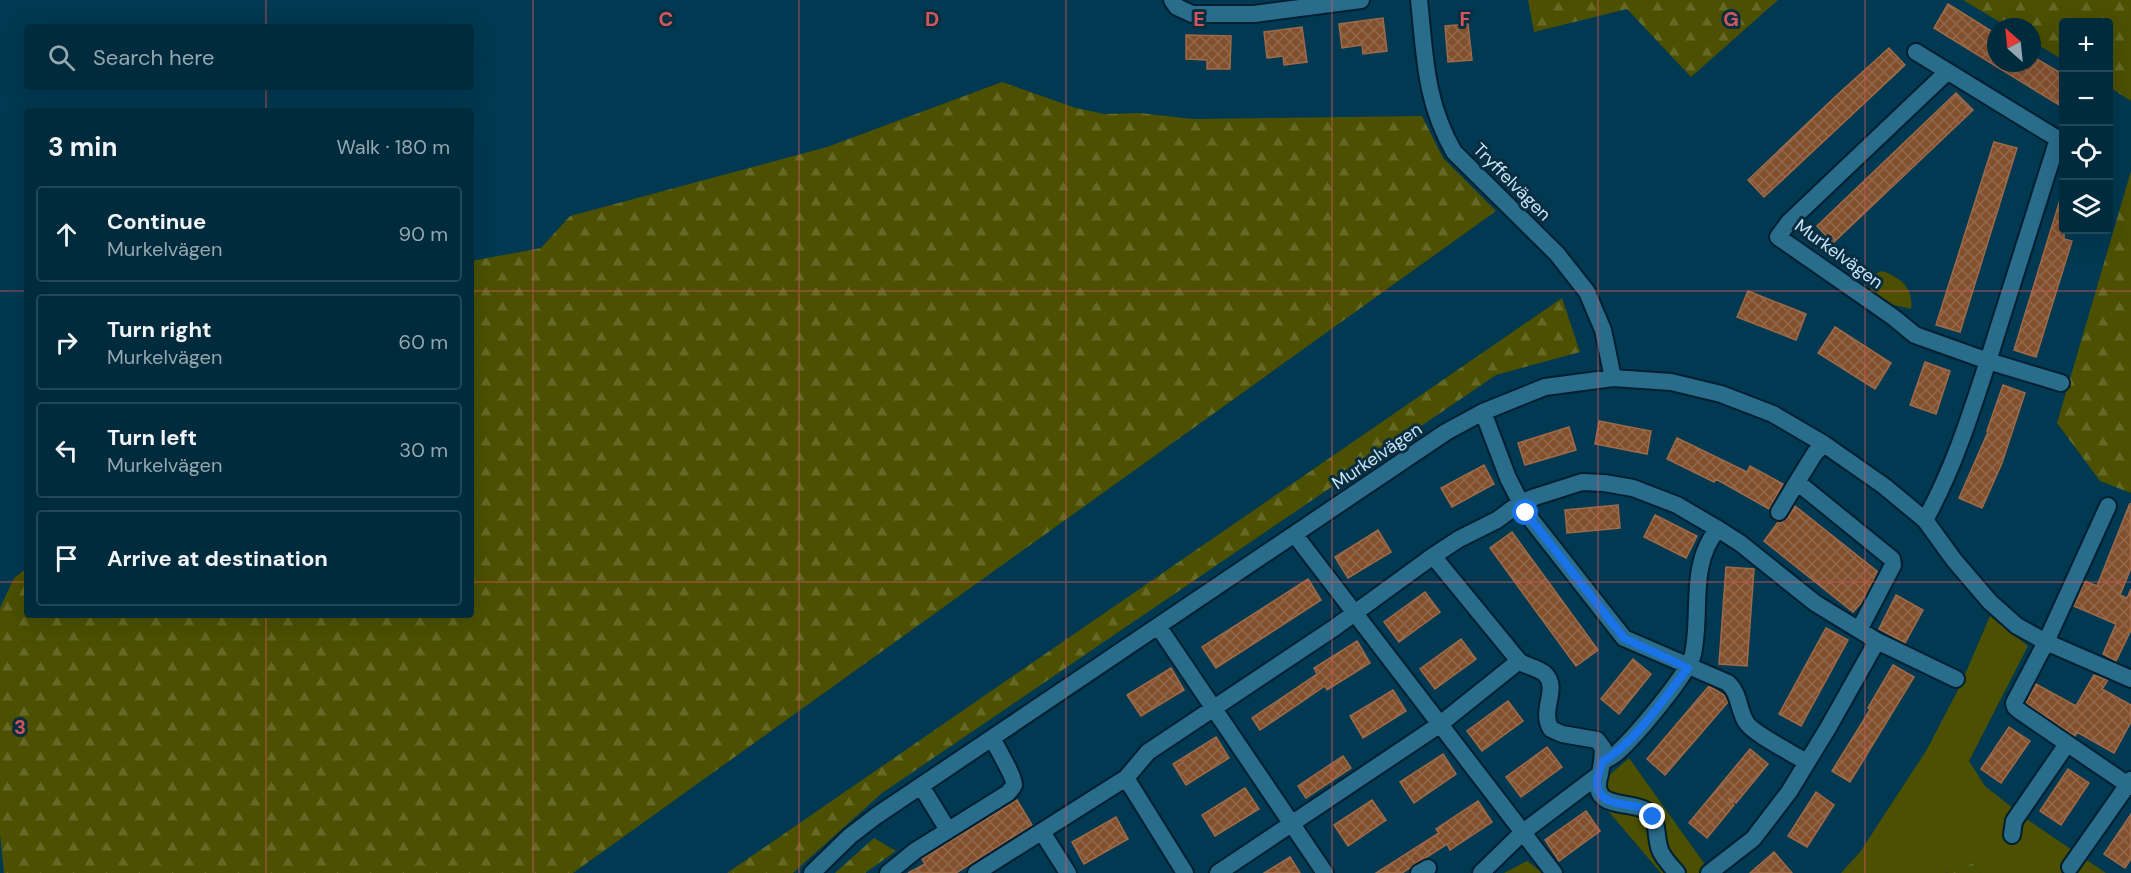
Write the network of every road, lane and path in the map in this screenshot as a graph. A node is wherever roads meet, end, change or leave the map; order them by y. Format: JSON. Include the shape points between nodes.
{"nodes":[{"id":1,"x":1172,"y":0,"type":"edge"},
{"id":2,"x":1361,"y":0,"type":"edge"},
{"id":3,"x":1419,"y":0,"type":"edge"},
{"id":4,"x":1916,"y":52,"type":"dead end"},
{"id":5,"x":1947,"y":72,"type":"junction"},
{"id":6,"x":2059,"y":139,"type":"edge"},
{"id":7,"x":2059,"y":146,"type":"edge"},
{"id":8,"x":1988,"y":361,"type":"junction"},
{"id":9,"x":1613,"y":378,"type":"junction"},
{"id":10,"x":2061,"y":383,"type":"dead end"},
{"id":11,"x":1483,"y":412,"type":"junction"},
{"id":12,"x":1824,"y":444,"type":"junction"},
{"id":13,"x":1797,"y":482,"type":"junction"},
{"id":14,"x":1520,"y":503,"type":"junction"},
{"id":15,"x":2108,"y":506,"type":"dead end"},
{"id":16,"x":1779,"y":512,"type":"dead end"},
{"id":17,"x":1925,"y":520,"type":"junction"},
{"id":18,"x":1718,"y":529,"type":"junction"},
{"id":19,"x":1295,"y":536,"type":"junction"},
{"id":20,"x":1433,"y":556,"type":"junction"},
{"id":21,"x":1354,"y":613,"type":"junction"},
{"id":22,"x":1158,"y":626,"type":"junction"},
{"id":23,"x":1859,"y":630,"type":"junction"},
{"id":24,"x":1877,"y":641,"type":"junction"},
{"id":25,"x":2046,"y":642,"type":"junction"},
{"id":26,"x":1519,"y":661,"type":"junction"},
{"id":27,"x":1688,"y":668,"type":"junction"},
{"id":28,"x":1956,"y":679,"type":"dead end"},
{"id":29,"x":2131,"y":679,"type":"edge"},
{"id":30,"x":1214,"y":708,"type":"junction"},
{"id":31,"x":1439,"y":725,"type":"junction"},
{"id":32,"x":992,"y":738,"type":"junction"},
{"id":33,"x":2067,"y":744,"type":"junction"},
{"id":34,"x":1806,"y":762,"type":"junction"},
{"id":35,"x":1601,"y":768,"type":"junction"},
{"id":36,"x":1126,"y":778,"type":"junction"},
{"id":37,"x":2130,"y":784,"type":"edge"},
{"id":38,"x":921,"y":786,"type":"junction"},
{"id":39,"x":1292,"y":823,"type":"junction"},
{"id":40,"x":948,"y":830,"type":"junction"},
{"id":41,"x":1042,"y":832,"type":"junction"},
{"id":42,"x":1523,"y":832,"type":"junction"},
{"id":43,"x":2012,"y":835,"type":"dead end"},
{"id":44,"x":2070,"y":867,"type":"dead end"},
{"id":45,"x":812,"y":873,"type":"edge"},
{"id":46,"x":888,"y":873,"type":"edge"},
{"id":47,"x":976,"y":873,"type":"edge"},
{"id":48,"x":1068,"y":873,"type":"edge"},
{"id":49,"x":1185,"y":873,"type":"edge"},
{"id":50,"x":1218,"y":873,"type":"edge"},
{"id":51,"x":1325,"y":873,"type":"edge"},
{"id":52,"x":1481,"y":873,"type":"edge"},
{"id":53,"x":1554,"y":873,"type":"edge"},
{"id":54,"x":1677,"y":873,"type":"edge"},
{"id":55,"x":1709,"y":873,"type":"edge"}],
"edges":[{"from":1,"to":2,"type":"street","via":[[1192,14],[1244,14]]},
{"from":3,"to":9,"type":"street","name":"Tryffelvägen","via":[[1429,93],[1443,133],[1454,152],[1557,254],[1587,292],[1603,330]]},
{"from":4,"to":5,"type":"street"},
{"from":5,"to":6,"type":"street"},
{"from":5,"to":8,"type":"street","name":"Murkelvägen","via":[[1789,222],[1778,237],[1915,335]]},
{"from":7,"to":8,"type":"street"},
{"from":8,"to":10,"type":"street","name":"Murkelvägen"},
{"from":8,"to":17,"type":"street","via":[[1941,492]]},
{"from":9,"to":11,"type":"street","name":"Murkelvägen","via":[[1545,387]]},
{"from":9,"to":12,"type":"street","name":"Murkelvägen","via":[[1671,382],[1721,394],[1773,414]]},
{"from":11,"to":14,"type":"street"},
{"from":11,"to":19,"type":"street","name":"Murkelvägen","via":[[1446,432]]},
{"from":12,"to":13,"type":"street"},
{"from":12,"to":17,"type":"street","name":"Murkelvägen"},
{"from":13,"to":16,"type":"street"},
{"from":13,"to":23,"type":"street","via":[[1892,559],[1892,570]]},
{"from":14,"to":18,"type":"street","via":[[1582,482],[1604,483],[1633,488],[1677,505]]},
{"from":14,"to":20,"type":"street"},
{"from":14,"to":27,"type":"street","via":[[1624,638]]},
{"from":15,"to":25,"type":"street"},
{"from":17,"to":25,"type":"street","name":"Murkelvägen","via":[[1990,603],[2017,626]]},
{"from":18,"to":23,"type":"street","via":[[1815,603]]},
{"from":18,"to":27,"type":"street","via":[[1700,568]]},
{"from":19,"to":21,"type":"street"},
{"from":19,"to":22,"type":"street","name":"Murkelvägen"},
{"from":20,"to":21,"type":"street"},
{"from":20,"to":26,"type":"street"},
{"from":21,"to":30,"type":"street"},
{"from":21,"to":31,"type":"street"},
{"from":22,"to":30,"type":"street"},
{"from":22,"to":32,"type":"street","name":"Murkelvägen"},
{"from":23,"to":24,"type":"street"},
{"from":24,"to":28,"type":"street"},
{"from":24,"to":34,"type":"street"},
{"from":25,"to":29,"type":"street","name":"Murkelvägen"},
{"from":25,"to":33,"type":"street","via":[[2014,703]]},
{"from":26,"to":31,"type":"street"},
{"from":26,"to":35,"type":"street","via":[[1549,678],[1545,718],[1551,729],[1596,740],[1603,748]]},
{"from":27,"to":34,"type":"street","via":[[1728,683],[1748,725]]},
{"from":27,"to":35,"type":"street","via":[[1631,740]]},
{"from":30,"to":36,"type":"street","via":[[1148,752]]},
{"from":30,"to":39,"type":"street"},
{"from":31,"to":39,"type":"street"},
{"from":31,"to":42,"type":"street"},
{"from":32,"to":38,"type":"street","name":"Murkelvägen"},
{"from":32,"to":40,"type":"street","via":[[1014,783],[1012,788]]},
{"from":33,"to":37,"type":"street"},
{"from":33,"to":43,"type":"street","via":[[2014,821]]},
{"from":34,"to":55,"type":"street","via":[[1789,792],[1753,839]]},
{"from":35,"to":42,"type":"street"},
{"from":35,"to":54,"type":"street","via":[[1597,782],[1601,793],[1608,801],[1638,807],[1653,817],[1661,852]]},
{"from":36,"to":41,"type":"street"},
{"from":36,"to":49,"type":"street"},
{"from":37,"to":44,"type":"street"},
{"from":38,"to":40,"type":"street"},
{"from":38,"to":45,"type":"street","name":"Murkelvägen","via":[[850,836]]},
{"from":39,"to":50,"type":"street"},
{"from":39,"to":51,"type":"street"},
{"from":40,"to":46,"type":"street"},
{"from":41,"to":47,"type":"street"},
{"from":41,"to":48,"type":"street"},
{"from":42,"to":52,"type":"street"},
{"from":42,"to":53,"type":"street"}]}
